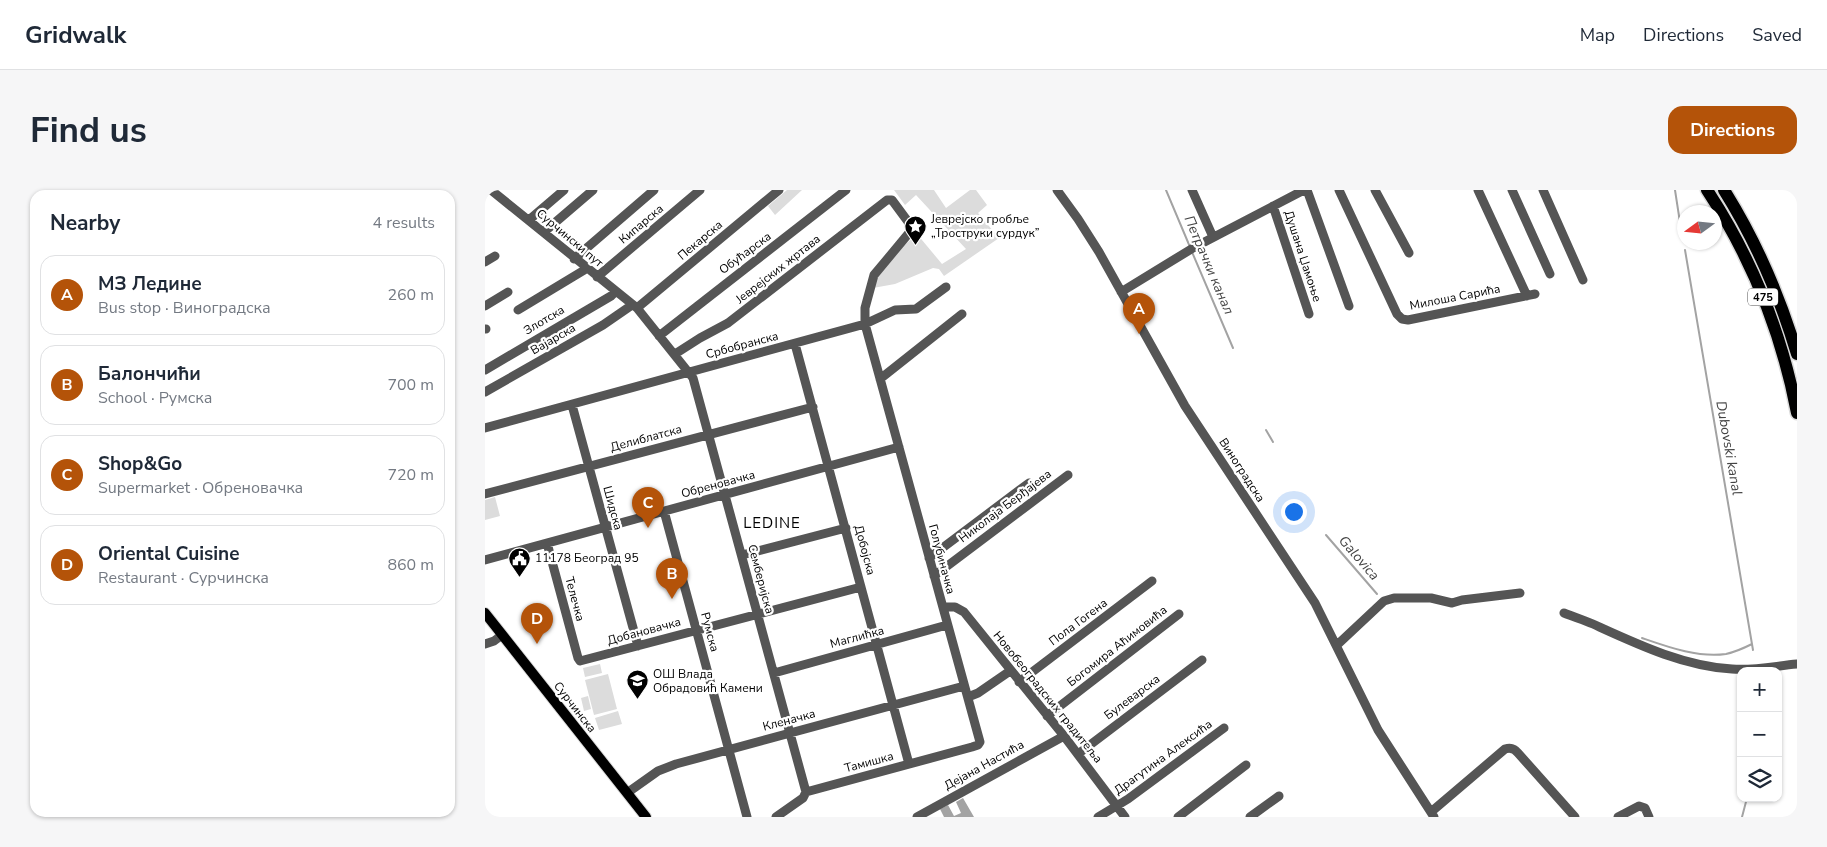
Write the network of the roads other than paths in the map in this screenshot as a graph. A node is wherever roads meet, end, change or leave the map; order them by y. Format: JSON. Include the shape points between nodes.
{"nodes":[{"id":1,"x":564,"y":190,"type":"edge"},
{"id":2,"x":593,"y":190,"type":"edge"},
{"id":3,"x":654,"y":190,"type":"edge"},
{"id":4,"x":700,"y":190,"type":"edge"},
{"id":5,"x":779,"y":190,"type":"edge"},
{"id":6,"x":846,"y":190,"type":"edge"},
{"id":7,"x":1057,"y":190,"type":"edge"},
{"id":8,"x":1192,"y":190,"type":"edge"},
{"id":9,"x":1305,"y":190,"type":"edge"},
{"id":10,"x":1339,"y":190,"type":"edge"},
{"id":11,"x":1375,"y":190,"type":"edge"},
{"id":12,"x":1478,"y":190,"type":"edge"},
{"id":13,"x":1512,"y":190,"type":"edge"},
{"id":14,"x":1543,"y":190,"type":"edge"},
{"id":15,"x":1707,"y":190,"type":"edge"},
{"id":16,"x":1724,"y":190,"type":"edge"},
{"id":17,"x":496,"y":191,"type":"edge"},
{"id":18,"x":1273,"y":206,"type":"junction"},
{"id":19,"x":529,"y":220,"type":"junction"},
{"id":20,"x":543,"y":232,"type":"junction"},
{"id":21,"x":1213,"y":237,"type":"junction"},
{"id":22,"x":1409,"y":253,"type":"dead end"},
{"id":23,"x":495,"y":256,"type":"dead end"},
{"id":24,"x":574,"y":259,"type":"junction"},
{"id":25,"x":485,"y":262,"type":"edge"},
{"id":26,"x":587,"y":269,"type":"junction"},
{"id":27,"x":1550,"y":274,"type":"dead end"},
{"id":28,"x":597,"y":277,"type":"junction"},
{"id":29,"x":1583,"y":280,"type":"dead end"},
{"id":30,"x":946,"y":287,"type":"dead end"},
{"id":31,"x":508,"y":292,"type":"dead end"},
{"id":32,"x":615,"y":292,"type":"junction"},
{"id":33,"x":1121,"y":292,"type":"junction"},
{"id":34,"x":485,"y":306,"type":"edge"},
{"id":35,"x":1349,"y":306,"type":"dead end"},
{"id":36,"x":635,"y":307,"type":"junction"},
{"id":37,"x":518,"y":310,"type":"dead end"},
{"id":38,"x":962,"y":314,"type":"dead end"},
{"id":39,"x":1309,"y":314,"type":"dead end"},
{"id":40,"x":865,"y":324,"type":"junction"},
{"id":41,"x":659,"y":336,"type":"junction"},
{"id":42,"x":795,"y":344,"type":"junction"},
{"id":43,"x":675,"y":354,"type":"junction"},
{"id":44,"x":1797,"y":354,"type":"edge"},
{"id":45,"x":485,"y":370,"type":"edge"},
{"id":46,"x":689,"y":373,"type":"junction"},
{"id":47,"x":880,"y":378,"type":"junction"},
{"id":48,"x":485,"y":392,"type":"edge"},
{"id":49,"x":572,"y":405,"type":"junction"},
{"id":50,"x":813,"y":407,"type":"junction"},
{"id":51,"x":1797,"y":412,"type":"edge"},
{"id":52,"x":485,"y":428,"type":"edge"},
{"id":53,"x":709,"y":434,"type":"junction"},
{"id":54,"x":899,"y":447,"type":"junction"},
{"id":55,"x":589,"y":466,"type":"junction"},
{"id":56,"x":829,"y":466,"type":"junction"},
{"id":57,"x":1068,"y":474,"type":"dead end"},
{"id":58,"x":1029,"y":483,"type":"dead end"},
{"id":59,"x":485,"y":494,"type":"edge"},
{"id":60,"x":725,"y":495,"type":"junction"},
{"id":61,"x":664,"y":511,"type":"junction"},
{"id":62,"x":606,"y":527,"type":"junction"},
{"id":63,"x":846,"y":528,"type":"junction"},
{"id":64,"x":547,"y":543,"type":"junction"},
{"id":65,"x":485,"y":553,"type":"edge"},
{"id":66,"x":742,"y":555,"type":"junction"},
{"id":67,"x":489,"y":558,"type":"edge"},
{"id":68,"x":929,"y":558,"type":"junction"},
{"id":69,"x":934,"y":576,"type":"junction"},
{"id":70,"x":1152,"y":581,"type":"dead end"},
{"id":71,"x":861,"y":587,"type":"junction"},
{"id":72,"x":1520,"y":593,"type":"dead end"},
{"id":73,"x":943,"y":607,"type":"junction"},
{"id":74,"x":1564,"y":612,"type":"dead end"},
{"id":75,"x":485,"y":613,"type":"edge"},
{"id":76,"x":758,"y":614,"type":"junction"},
{"id":77,"x":1179,"y":614,"type":"dead end"},
{"id":78,"x":947,"y":625,"type":"junction"},
{"id":79,"x":696,"y":630,"type":"junction"},
{"id":80,"x":502,"y":635,"type":"junction"},
{"id":81,"x":485,"y":644,"type":"edge"},
{"id":82,"x":877,"y":645,"type":"junction"},
{"id":83,"x":1337,"y":645,"type":"junction"},
{"id":84,"x":638,"y":646,"type":"junction"},
{"id":85,"x":1202,"y":660,"type":"dead end"},
{"id":86,"x":579,"y":661,"type":"joint"},
{"id":87,"x":1797,"y":664,"type":"edge"},
{"id":88,"x":1010,"y":671,"type":"junction"},
{"id":89,"x":773,"y":673,"type":"junction"},
{"id":90,"x":1019,"y":682,"type":"junction"},
{"id":91,"x":964,"y":686,"type":"junction"},
{"id":92,"x":968,"y":697,"type":"junction"},
{"id":93,"x":893,"y":705,"type":"junction"},
{"id":94,"x":1047,"y":716,"type":"junction"},
{"id":95,"x":1223,"y":728,"type":"dead end"},
{"id":96,"x":790,"y":733,"type":"junction"},
{"id":97,"x":1064,"y":736,"type":"junction"},
{"id":98,"x":978,"y":745,"type":"joint"},
{"id":99,"x":729,"y":750,"type":"junction"},
{"id":100,"x":1078,"y":754,"type":"junction"},
{"id":101,"x":909,"y":764,"type":"junction"},
{"id":102,"x":1246,"y":765,"type":"dead end"},
{"id":103,"x":806,"y":792,"type":"junction"},
{"id":104,"x":627,"y":793,"type":"junction"},
{"id":105,"x":1279,"y":796,"type":"dead end"},
{"id":106,"x":1117,"y":806,"type":"junction"},
{"id":107,"x":1432,"y":814,"type":"edge"},
{"id":108,"x":645,"y":817,"type":"edge"},
{"id":109,"x":747,"y":817,"type":"edge"},
{"id":110,"x":775,"y":817,"type":"edge"},
{"id":111,"x":917,"y":817,"type":"edge"},
{"id":112,"x":1098,"y":817,"type":"edge"},
{"id":113,"x":1125,"y":817,"type":"edge"},
{"id":114,"x":1178,"y":817,"type":"edge"},
{"id":115,"x":1250,"y":817,"type":"edge"},
{"id":116,"x":1575,"y":817,"type":"edge"},
{"id":117,"x":1618,"y":817,"type":"edge"},
{"id":118,"x":1649,"y":817,"type":"edge"}],
"edges":[{"from":1,"to":19,"type":"street"},
{"from":2,"to":20,"type":"street"},
{"from":3,"to":24,"type":"street"},
{"from":4,"to":28,"type":"street","name":"Кипарска"},
{"from":5,"to":36,"type":"street","name":"Пекарска"},
{"from":6,"to":41,"type":"street","name":"Обућарска"},
{"from":7,"to":33,"type":"street","name":"Виноградска"},
{"from":8,"to":21,"type":"street"},
{"from":9,"to":18,"type":"street"},
{"from":9,"to":35,"type":"street"},
{"from":10,"to":12,"type":"street","name":"Милоша Сарића","via":[[1397,314],[1408,320],[1531,295]]},
{"from":11,"to":22,"type":"street"},
{"from":13,"to":27,"type":"street"},
{"from":14,"to":29,"type":"street"},
{"from":15,"to":51,"type":"highway","number":"475","via":[[1736,239],[1768,310]]},
{"from":16,"to":44,"type":"highway","number":"475","via":[[1770,278]]},
{"from":17,"to":19,"type":"street","name":"Сурчински пут"},
{"from":18,"to":21,"type":"street"},
{"from":18,"to":39,"type":"street","name":"Душана Џамоње"},
{"from":19,"to":20,"type":"street","name":"Сурчински пут"},
{"from":20,"to":24,"type":"street","name":"Сурчински пут"},
{"from":21,"to":33,"type":"street"},
{"from":23,"to":25,"type":"street"},
{"from":24,"to":26,"type":"street","name":"Сурчински пут"},
{"from":26,"to":28,"type":"street","name":"Сурчински пут"},
{"from":26,"to":37,"type":"street"},
{"from":28,"to":32,"type":"street","name":"Сурчински пут"},
{"from":30,"to":40,"type":"street","name":"Србобранска","via":[[916,309],[895,310]]},
{"from":31,"to":34,"type":"street"},
{"from":32,"to":36,"type":"street","name":"Сурчински пут"},
{"from":32,"to":45,"type":"street","name":"Злотска"},
{"from":33,"to":83,"type":"street","name":"Виноградска","via":[[1185,406],[1299,578]]},
{"from":36,"to":41,"type":"street","name":"Семберијска"},
{"from":36,"to":48,"type":"street","name":"Вајарска"},
{"from":38,"to":47,"type":"street"},
{"from":40,"to":42,"type":"street","name":"Србобранска"},
{"from":40,"to":43,"type":"street","name":"Јеврејских жртава","via":[[865,306],[874,275],[911,229],[892,200],[887,200],[728,323]]},
{"from":40,"to":47,"type":"street","name":"Голубиначка"},
{"from":41,"to":43,"type":"street","name":"Семберијска"},
{"from":42,"to":46,"type":"street","name":"Србобранска"},
{"from":42,"to":50,"type":"street","name":"Добојска"},
{"from":43,"to":46,"type":"street","name":"Семберијска"},
{"from":46,"to":49,"type":"street","name":"Србобранска"},
{"from":46,"to":53,"type":"street","name":"Семберијска","via":[[695,382]]},
{"from":47,"to":54,"type":"street","name":"Голубиначка"},
{"from":49,"to":52,"type":"street","name":"Србобранска"},
{"from":49,"to":55,"type":"street","name":"Шидска"},
{"from":50,"to":53,"type":"street","name":"Делиблатска"},
{"from":50,"to":56,"type":"street","name":"Добојска"},
{"from":53,"to":55,"type":"street","name":"Делиблатска"},
{"from":53,"to":60,"type":"street","name":"Семберијска"},
{"from":54,"to":56,"type":"street","name":"Обреновачка"},
{"from":54,"to":68,"type":"street","name":"Голубиначка"},
{"from":55,"to":59,"type":"street","name":"Делиблатска"},
{"from":55,"to":62,"type":"street","name":"Шидска"},
{"from":56,"to":60,"type":"street","name":"Обреновачка"},
{"from":56,"to":63,"type":"street","name":"Добојска"},
{"from":57,"to":69,"type":"street","name":"Николаја Берђајева"},
{"from":58,"to":68,"type":"street"},
{"from":60,"to":61,"type":"street","name":"Обреновачка"},
{"from":60,"to":66,"type":"street","name":"Семберијска"},
{"from":61,"to":62,"type":"street","name":"Обреновачка"},
{"from":61,"to":79,"type":"street","name":"Румска"},
{"from":62,"to":64,"type":"street","name":"Обреновачка"},
{"from":62,"to":84,"type":"street","name":"Шидска"},
{"from":63,"to":66,"type":"street"},
{"from":63,"to":71,"type":"street","name":"Добојска"},
{"from":64,"to":67,"type":"street","name":"Обреновачка"},
{"from":64,"to":86,"type":"street","name":"Телечка"},
{"from":65,"to":67,"type":"street"},
{"from":66,"to":76,"type":"street","name":"Семберијска"},
{"from":68,"to":69,"type":"street","name":"Голубиначка"},
{"from":69,"to":73,"type":"street","name":"Голубиначка"},
{"from":70,"to":90,"type":"street","name":"Пола Гогена"},
{"from":71,"to":76,"type":"street","name":"Добановачка"},
{"from":71,"to":82,"type":"street","name":"Добојска"},
{"from":72,"to":83,"type":"street","via":[[1452,603],[1431,598],[1394,598],[1384,601]]},
{"from":73,"to":78,"type":"street","name":"Голубиначка"},
{"from":73,"to":88,"type":"street","name":"Новобеоградских градитеља","via":[[962,610]]},
{"from":74,"to":87,"type":"street","via":[[1694,664],[1733,670]]},
{"from":75,"to":80,"type":"main road","name":"Сурчинска"},
{"from":76,"to":79,"type":"street","name":"Добановачка"},
{"from":76,"to":89,"type":"street","name":"Семберијска"},
{"from":77,"to":94,"type":"street","name":"Богомира Аћимовића"},
{"from":78,"to":82,"type":"street","name":"Маглићка"},
{"from":78,"to":91,"type":"street","name":"Голубиначка"},
{"from":79,"to":84,"type":"street","name":"Добановачка"},
{"from":79,"to":99,"type":"street","name":"Румска"},
{"from":80,"to":81,"type":"street"},
{"from":80,"to":104,"type":"main road","name":"Сурчинска"},
{"from":82,"to":89,"type":"street","name":"Маглићка"},
{"from":82,"to":93,"type":"street","name":"Добојска"},
{"from":83,"to":107,"type":"street","name":"Виноградска","via":[[1378,730]]},
{"from":84,"to":86,"type":"street","name":"Добановачка"},
{"from":85,"to":100,"type":"street","name":"Булеварска"},
{"from":88,"to":90,"type":"street","name":"Новобеоградских градитеља"},
{"from":88,"to":92,"type":"street"},
{"from":89,"to":96,"type":"street","name":"Семберијска"},
{"from":90,"to":94,"type":"street","name":"Новобеоградских градитеља"},
{"from":91,"to":92,"type":"street","name":"Голубиначка"},
{"from":91,"to":93,"type":"street","name":"Кленачка"},
{"from":92,"to":98,"type":"street","name":"Голубиначка","via":[[979,735]]},
{"from":93,"to":96,"type":"street","name":"Кленачка"},
{"from":93,"to":101,"type":"street","name":"Добојска"},
{"from":94,"to":97,"type":"street","name":"Новобеоградских градитеља"},
{"from":95,"to":106,"type":"street","name":"Драгутина Алексића"},
{"from":96,"to":99,"type":"street","name":"Кленачка"},
{"from":96,"to":103,"type":"street","name":"Семберијска"},
{"from":97,"to":100,"type":"street","name":"Новобеоградских градитеља"},
{"from":97,"to":111,"type":"street","name":"Дејана Настића"},
{"from":98,"to":101,"type":"street","name":"Тамишка"},
{"from":99,"to":104,"type":"street","name":"Кленачка","via":[[664,768]]},
{"from":99,"to":109,"type":"street","name":"Румска"},
{"from":100,"to":106,"type":"street","name":"Новобеоградских градитеља"},
{"from":101,"to":103,"type":"street","name":"Тамишка"},
{"from":102,"to":114,"type":"street"},
{"from":103,"to":110,"type":"street","name":"Тамишка","via":[[803,798]]},
{"from":104,"to":108,"type":"main road","name":"Сурчинска"},
{"from":105,"to":115,"type":"street"},
{"from":106,"to":112,"type":"street","name":"Драгутина Алексића"},
{"from":106,"to":113,"type":"street","name":"Новобеоградских градитеља"},
{"from":107,"to":116,"type":"street","via":[[1464,782],[1509,748],[1517,751]]},
{"from":117,"to":118,"type":"street","via":[[1639,806],[1645,808]]}]}
